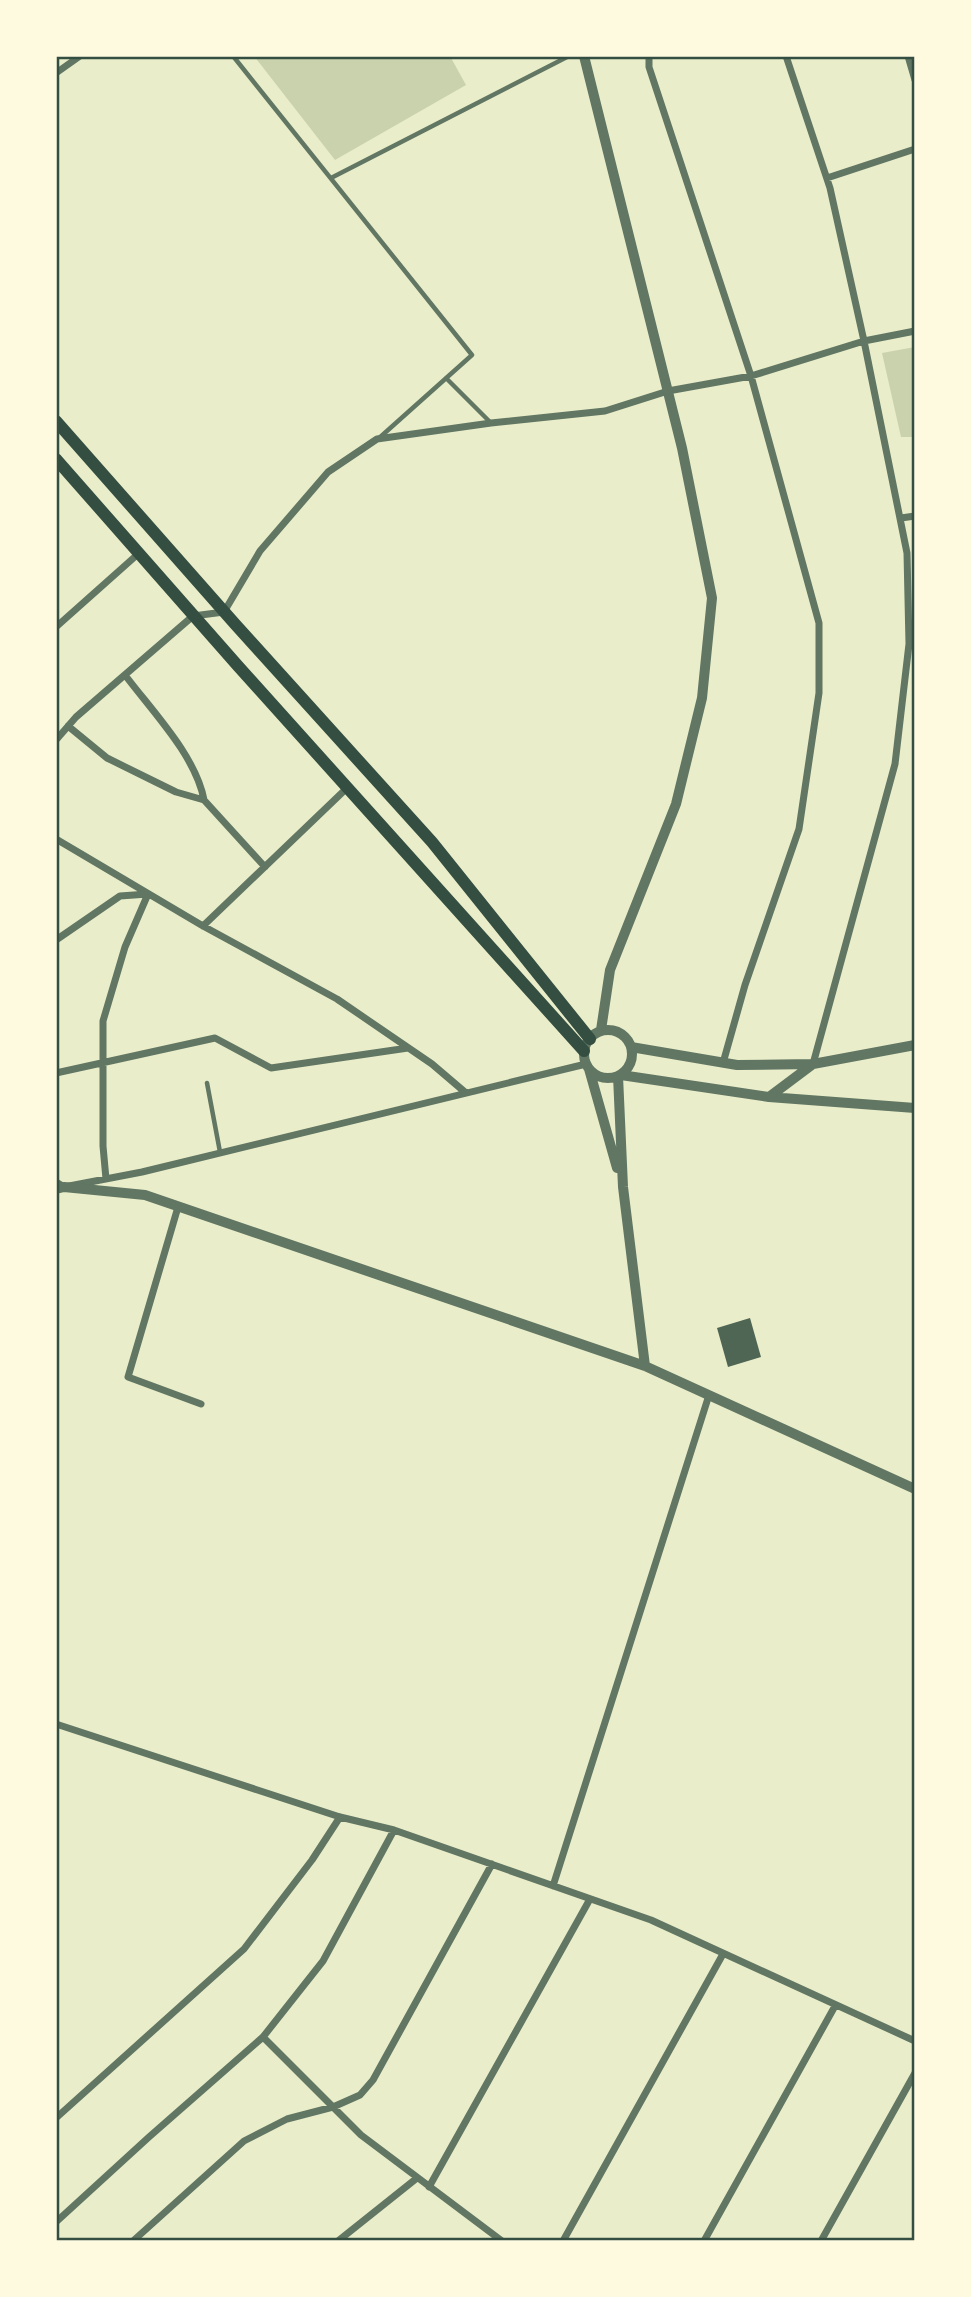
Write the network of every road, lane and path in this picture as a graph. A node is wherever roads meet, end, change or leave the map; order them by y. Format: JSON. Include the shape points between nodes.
{"nodes":[{"id":1,"x":80,"y":56,"type":"edge"},
{"id":2,"x":233,"y":56,"type":"edge"},
{"id":3,"x":569,"y":56,"type":"edge"},
{"id":4,"x":584,"y":56,"type":"edge"},
{"id":5,"x":649,"y":56,"type":"edge"},
{"id":6,"x":786,"y":56,"type":"edge"},
{"id":7,"x":908,"y":56,"type":"edge"},
{"id":8,"x":56,"y":73,"type":"edge"},
{"id":9,"x":915,"y":80,"type":"edge"},
{"id":10,"x":915,"y":149,"type":"edge"},
{"id":11,"x":331,"y":178,"type":"junction"},
{"id":12,"x":827,"y":178,"type":"junction"},
{"id":13,"x":915,"y":331,"type":"edge"},
{"id":14,"x":864,"y":341,"type":"junction"},
{"id":15,"x":751,"y":376,"type":"junction"},
{"id":16,"x":446,"y":378,"type":"junction"},
{"id":17,"x":668,"y":391,"type":"junction"},
{"id":18,"x":56,"y":421,"type":"edge"},
{"id":19,"x":491,"y":424,"type":"junction"},
{"id":20,"x":377,"y":439,"type":"junction"},
{"id":21,"x":56,"y":459,"type":"edge"},
{"id":22,"x":915,"y":516,"type":"edge"},
{"id":23,"x":901,"y":518,"type":"junction"},
{"id":24,"x":138,"y":554,"type":"junction"},
{"id":25,"x":224,"y":612,"type":"junction"},
{"id":26,"x":193,"y":616,"type":"junction"},
{"id":27,"x":56,"y":627,"type":"edge"},
{"id":28,"x":125,"y":675,"type":"junction"},
{"id":29,"x":68,"y":726,"type":"junction"},
{"id":30,"x":56,"y":740,"type":"edge"},
{"id":31,"x":348,"y":788,"type":"junction"},
{"id":32,"x":204,"y":800,"type":"junction"},
{"id":33,"x":57,"y":842,"type":"edge"},
{"id":34,"x":265,"y":867,"type":"junction"},
{"id":35,"x":148,"y":894,"type":"junction"},
{"id":36,"x":203,"y":926,"type":"junction"},
{"id":37,"x":56,"y":940,"type":"edge"},
{"id":38,"x":601,"y":1030,"type":"junction"},
{"id":39,"x":590,"y":1038,"type":"junction"},
{"id":40,"x":915,"y":1045,"type":"edge"},
{"id":41,"x":631,"y":1047,"type":"junction"},
{"id":42,"x":408,"y":1048,"type":"junction"},
{"id":43,"x":586,"y":1061,"type":"junction"},
{"id":44,"x":723,"y":1063,"type":"junction"},
{"id":45,"x":813,"y":1064,"type":"junction"},
{"id":46,"x":102,"y":1065,"type":"junction"},
{"id":47,"x":56,"y":1073,"type":"edge"},
{"id":48,"x":619,"y":1075,"type":"junction"},
{"id":49,"x":207,"y":1083,"type":"dead end"},
{"id":50,"x":466,"y":1093,"type":"junction"},
{"id":51,"x":769,"y":1097,"type":"junction"},
{"id":52,"x":915,"y":1108,"type":"edge"},
{"id":53,"x":220,"y":1152,"type":"junction"},
{"id":54,"x":106,"y":1179,"type":"junction"},
{"id":55,"x":59,"y":1186,"type":"edge"},
{"id":56,"x":623,"y":1187,"type":"junction"},
{"id":57,"x":178,"y":1207,"type":"junction"},
{"id":58,"x":645,"y":1366,"type":"junction"},
{"id":59,"x":709,"y":1395,"type":"junction"},
{"id":60,"x":201,"y":1404,"type":"dead end"},
{"id":61,"x":915,"y":1489,"type":"edge"},
{"id":62,"x":56,"y":1724,"type":"edge"},
{"id":63,"x":341,"y":1817,"type":"junction"},
{"id":64,"x":394,"y":1830,"type":"junction"},
{"id":65,"x":492,"y":1864,"type":"junction"},
{"id":66,"x":553,"y":1886,"type":"junction"},
{"id":67,"x":590,"y":1899,"type":"junction"},
{"id":68,"x":723,"y":1954,"type":"junction"},
{"id":69,"x":835,"y":2006,"type":"junction"},
{"id":70,"x":263,"y":2037,"type":"junction"},
{"id":71,"x":915,"y":2041,"type":"edge"},
{"id":72,"x":915,"y":2073,"type":"edge"},
{"id":73,"x":333,"y":2107,"type":"junction"},
{"id":74,"x":56,"y":2119,"type":"edge"},
{"id":75,"x":417,"y":2178,"type":"junction"},
{"id":76,"x":429,"y":2187,"type":"junction"},
{"id":77,"x":56,"y":2222,"type":"edge"},
{"id":78,"x":133,"y":2241,"type":"edge"},
{"id":79,"x":338,"y":2241,"type":"edge"},
{"id":80,"x":502,"y":2241,"type":"edge"},
{"id":81,"x":563,"y":2241,"type":"edge"},
{"id":82,"x":704,"y":2241,"type":"edge"},
{"id":83,"x":821,"y":2241,"type":"edge"}],
"edges":[{"from":1,"to":8,"type":"street"},
{"from":2,"to":11,"type":"lane"},
{"from":3,"to":11,"type":"lane"},
{"from":4,"to":17,"type":"street"},
{"from":5,"to":15,"type":"street"},
{"from":6,"to":12,"type":"street"},
{"from":7,"to":9,"type":"street"},
{"from":10,"to":12,"type":"street"},
{"from":11,"to":16,"type":"lane","via":[[472,355]]},
{"from":12,"to":14,"type":"street"},
{"from":13,"to":14,"type":"street"},
{"from":14,"to":15,"type":"street"},
{"from":14,"to":23,"type":"street"},
{"from":15,"to":17,"type":"street"},
{"from":15,"to":44,"type":"street","via":[[819,623],[819,693],[799,829]]},
{"from":16,"to":19,"type":"lane"},
{"from":16,"to":20,"type":"lane"},
{"from":17,"to":19,"type":"street","via":[[605,411]]},
{"from":17,"to":38,"type":"street","via":[[712,598],[702,698],[676,804],[610,970]]},
{"from":18,"to":25,"type":"main road"},
{"from":19,"to":20,"type":"street"},
{"from":20,"to":25,"type":"street","via":[[328,472],[260,551]]},
{"from":21,"to":24,"type":"main road"},
{"from":22,"to":23,"type":"street"},
{"from":23,"to":45,"type":"street","via":[[907,553],[909,644],[895,764]]},
{"from":24,"to":26,"type":"main road"},
{"from":24,"to":27,"type":"street"},
{"from":25,"to":26,"type":"street"},
{"from":25,"to":39,"type":"main road","via":[[432,842]]},
{"from":26,"to":28,"type":"street"},
{"from":26,"to":31,"type":"main road"},
{"from":28,"to":29,"type":"street"},
{"from":28,"to":32,"type":"street","via":[[193,766]]},
{"from":29,"to":30,"type":"street"},
{"from":29,"to":32,"type":"street","via":[[107,758],[176,792]]},
{"from":31,"to":34,"type":"street"},
{"from":31,"to":43,"type":"main road"},
{"from":32,"to":34,"type":"street"},
{"from":33,"to":35,"type":"street"},
{"from":34,"to":36,"type":"street"},
{"from":35,"to":36,"type":"street"},
{"from":35,"to":37,"type":"street","via":[[120,895]]},
{"from":35,"to":46,"type":"street","via":[[125,947],[103,1021]]},
{"from":36,"to":42,"type":"street","via":[[337,999]]},
{"from":38,"to":39,"type":"street"},
{"from":38,"to":41,"type":"street","via":[[620,1033]]},
{"from":39,"to":43,"type":"street"},
{"from":40,"to":45,"type":"street"},
{"from":41,"to":44,"type":"street"},
{"from":41,"to":48,"type":"street","via":[[630,1064]]},
{"from":42,"to":46,"type":"street","via":[[271,1068],[215,1038]]},
{"from":42,"to":50,"type":"street"},
{"from":43,"to":48,"type":"street","via":[[599,1077]]},
{"from":43,"to":50,"type":"street"},
{"from":43,"to":56,"type":"street"},
{"from":44,"to":45,"type":"street"},
{"from":45,"to":51,"type":"street"},
{"from":46,"to":47,"type":"street"},
{"from":46,"to":54,"type":"street"},
{"from":48,"to":51,"type":"street"},
{"from":48,"to":56,"type":"street"},
{"from":49,"to":53,"type":"lane"},
{"from":50,"to":53,"type":"street"},
{"from":51,"to":52,"type":"street"},
{"from":53,"to":54,"type":"street"},
{"from":54,"to":55,"type":"street"},
{"from":55,"to":57,"type":"street","via":[[145,1195]]},
{"from":56,"to":58,"type":"street"},
{"from":57,"to":58,"type":"street"},
{"from":57,"to":60,"type":"street","via":[[128,1377]]},
{"from":58,"to":59,"type":"street"},
{"from":59,"to":61,"type":"street"},
{"from":59,"to":66,"type":"street"},
{"from":62,"to":63,"type":"street"},
{"from":63,"to":64,"type":"street"},
{"from":63,"to":74,"type":"street","via":[[244,1949]]},
{"from":64,"to":65,"type":"street"},
{"from":64,"to":70,"type":"street","via":[[323,1961]]},
{"from":65,"to":66,"type":"street"},
{"from":65,"to":73,"type":"street","via":[[373,2080],[360,2095]]},
{"from":66,"to":67,"type":"street"},
{"from":67,"to":68,"type":"street","via":[[651,1920]]},
{"from":67,"to":76,"type":"street"},
{"from":68,"to":69,"type":"street"},
{"from":68,"to":81,"type":"street"},
{"from":69,"to":71,"type":"street"},
{"from":69,"to":82,"type":"street"},
{"from":70,"to":73,"type":"street"},
{"from":70,"to":77,"type":"street"},
{"from":72,"to":83,"type":"street"},
{"from":73,"to":75,"type":"street"},
{"from":73,"to":78,"type":"street","via":[[287,2119],[244,2141]]},
{"from":75,"to":76,"type":"street"},
{"from":75,"to":79,"type":"street"},
{"from":76,"to":80,"type":"street"}]}
